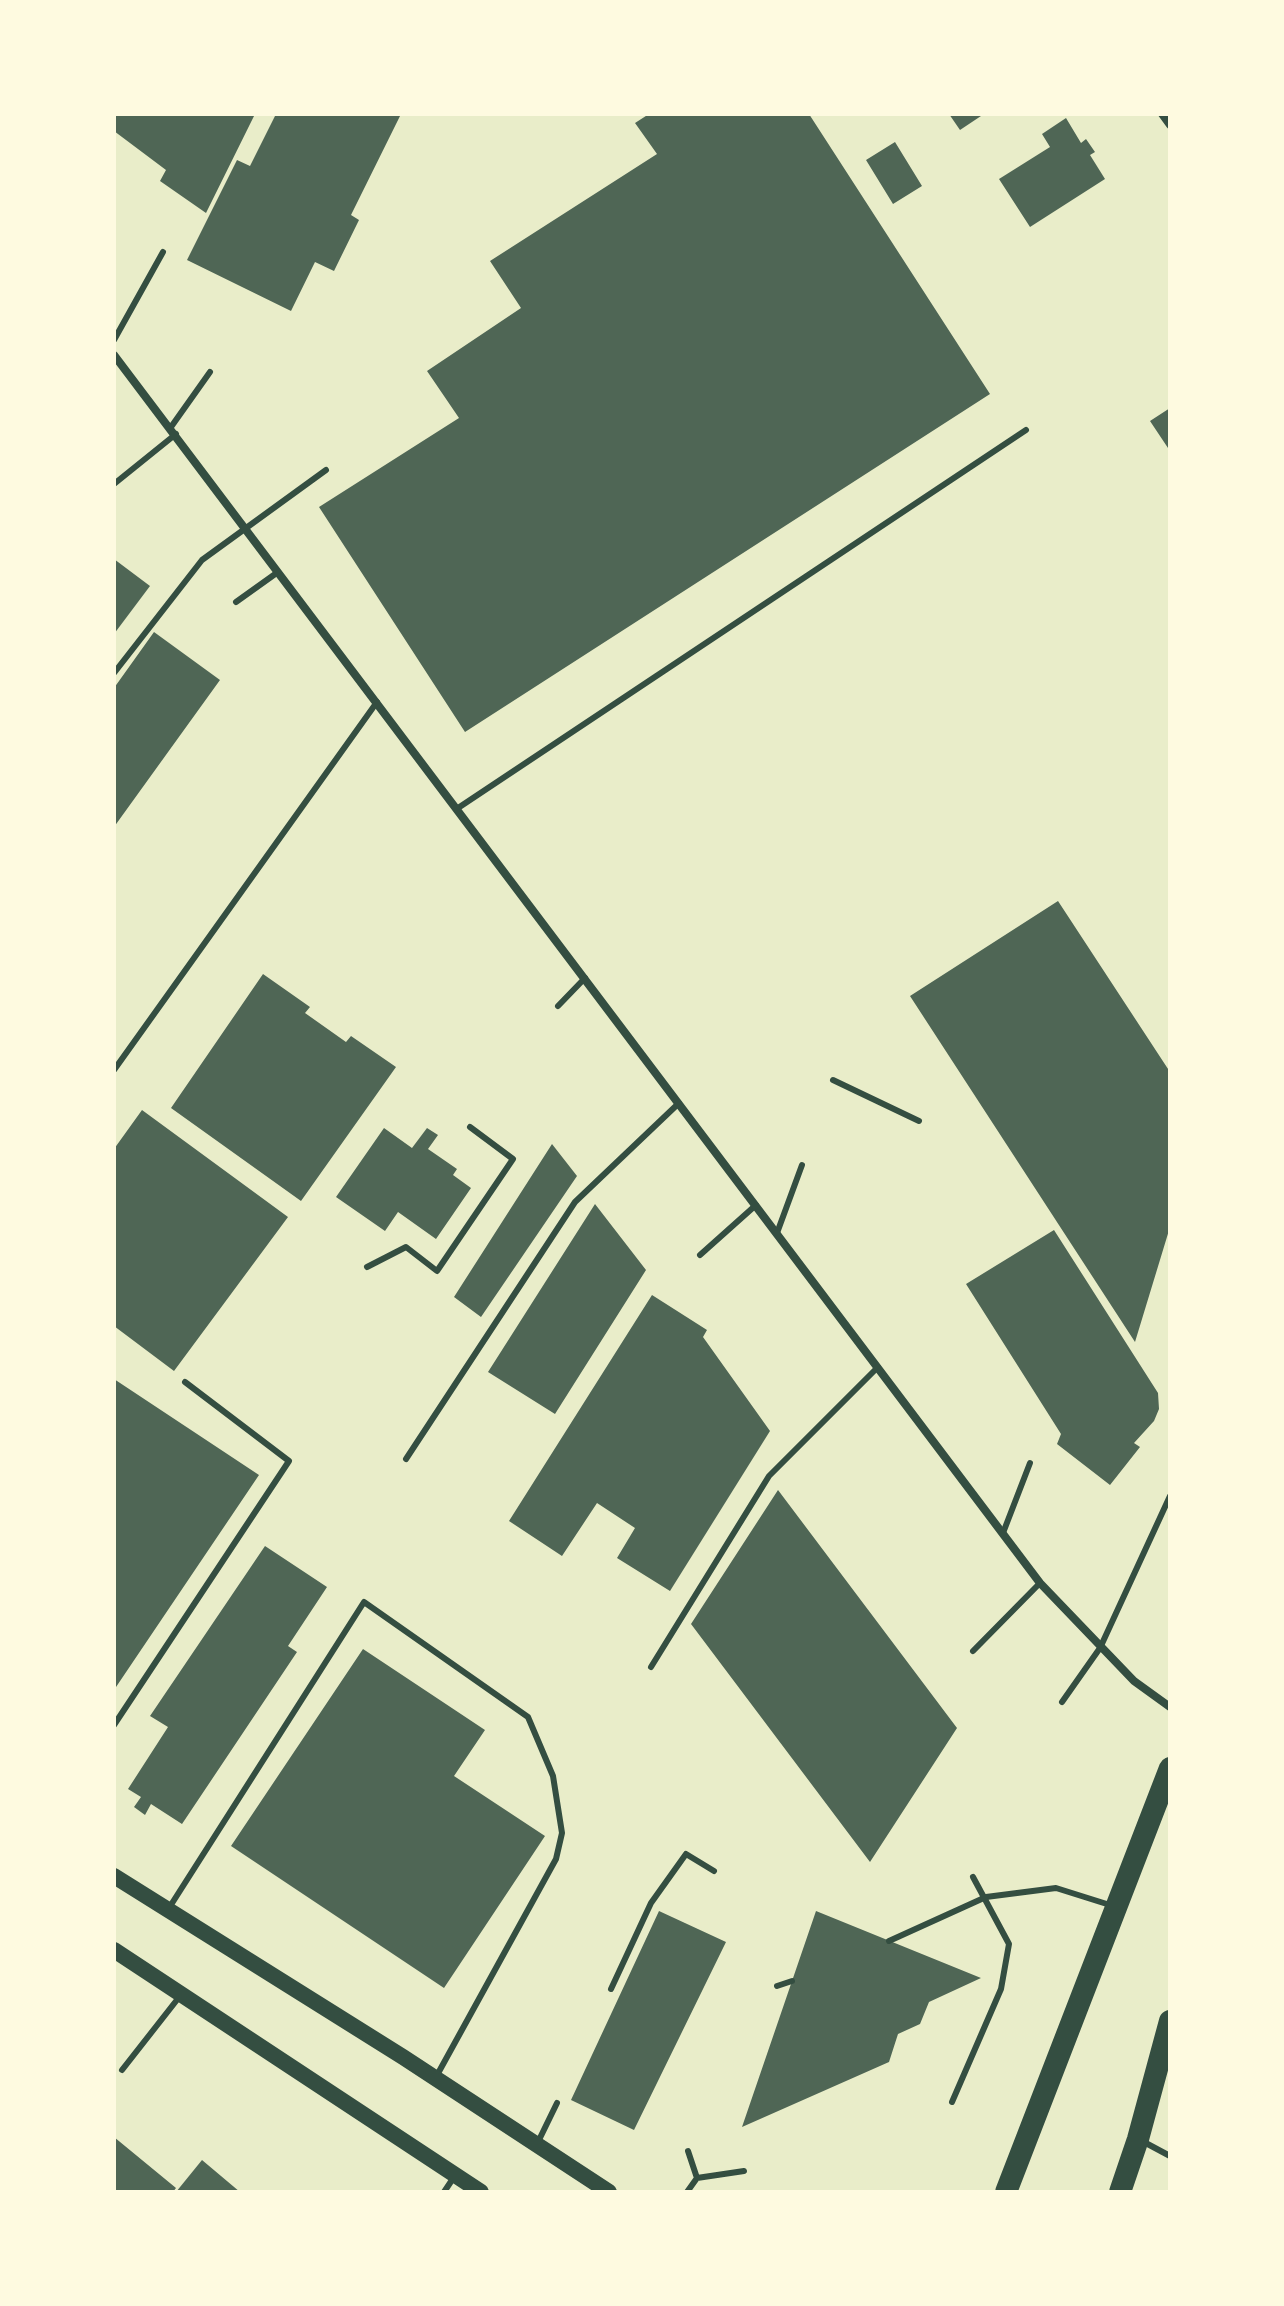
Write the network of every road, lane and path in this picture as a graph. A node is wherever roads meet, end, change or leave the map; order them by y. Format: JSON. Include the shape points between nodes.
{"nodes":[{"id":1,"x":1162,"y":114,"type":"edge"},
{"id":2,"x":1170,"y":125,"type":"edge"},
{"id":3,"x":163,"y":252,"type":"dead end"},
{"id":4,"x":114,"y":340,"type":"edge"},
{"id":5,"x":114,"y":355,"type":"edge"},
{"id":6,"x":210,"y":372,"type":"dead end"},
{"id":7,"x":173,"y":430,"type":"junction"},
{"id":8,"x":1026,"y":430,"type":"dead end"},
{"id":9,"x":326,"y":470,"type":"dead end"},
{"id":10,"x":114,"y":484,"type":"edge"},
{"id":11,"x":247,"y":528,"type":"junction"},
{"id":12,"x":279,"y":571,"type":"junction"},
{"id":13,"x":236,"y":602,"type":"dead end"},
{"id":14,"x":114,"y":673,"type":"edge"},
{"id":15,"x":377,"y":702,"type":"junction"},
{"id":16,"x":458,"y":808,"type":"junction"},
{"id":17,"x":585,"y":978,"type":"junction"},
{"id":18,"x":558,"y":1006,"type":"dead end"},
{"id":19,"x":114,"y":1070,"type":"edge"},
{"id":20,"x":833,"y":1080,"type":"dead end"},
{"id":21,"x":679,"y":1103,"type":"junction"},
{"id":22,"x":919,"y":1121,"type":"dead end"},
{"id":23,"x":470,"y":1127,"type":"dead end"},
{"id":24,"x":802,"y":1165,"type":"dead end"},
{"id":25,"x":756,"y":1205,"type":"junction"},
{"id":26,"x":777,"y":1233,"type":"junction"},
{"id":27,"x":700,"y":1255,"type":"dead end"},
{"id":28,"x":367,"y":1267,"type":"dead end"},
{"id":29,"x":878,"y":1367,"type":"junction"},
{"id":30,"x":185,"y":1382,"type":"dead end"},
{"id":31,"x":406,"y":1459,"type":"dead end"},
{"id":32,"x":1030,"y":1463,"type":"dead end"},
{"id":33,"x":1170,"y":1496,"type":"edge"},
{"id":34,"x":1003,"y":1533,"type":"junction"},
{"id":35,"x":1040,"y":1583,"type":"junction"},
{"id":36,"x":1100,"y":1648,"type":"junction"},
{"id":37,"x":973,"y":1651,"type":"dead end"},
{"id":38,"x":651,"y":1667,"type":"dead end"},
{"id":39,"x":1062,"y":1702,"type":"dead end"},
{"id":40,"x":1170,"y":1707,"type":"edge"},
{"id":41,"x":114,"y":1725,"type":"edge"},
{"id":42,"x":1170,"y":1768,"type":"edge"},
{"id":43,"x":714,"y":1871,"type":"dead end"},
{"id":44,"x":114,"y":1876,"type":"edge"},
{"id":45,"x":973,"y":1877,"type":"dead end"},
{"id":46,"x":986,"y":1897,"type":"junction"},
{"id":47,"x":1114,"y":1906,"type":"junction"},
{"id":48,"x":167,"y":1911,"type":"junction"},
{"id":49,"x":889,"y":1941,"type":"dead end"},
{"id":50,"x":114,"y":1950,"type":"edge"},
{"id":51,"x":792,"y":1981,"type":"dead end"},
{"id":52,"x":777,"y":1986,"type":"dead end"},
{"id":53,"x":611,"y":1989,"type":"dead end"},
{"id":54,"x":182,"y":1993,"type":"junction"},
{"id":55,"x":1170,"y":2021,"type":"edge"},
{"id":56,"x":122,"y":2070,"type":"dead end"},
{"id":57,"x":435,"y":2078,"type":"junction"},
{"id":58,"x":952,"y":2102,"type":"dead end"},
{"id":59,"x":557,"y":2103,"type":"dead end"},
{"id":60,"x":1138,"y":2139,"type":"junction"},
{"id":61,"x":536,"y":2145,"type":"junction"},
{"id":62,"x":688,"y":2151,"type":"dead end"},
{"id":63,"x":1170,"y":2156,"type":"edge"},
{"id":64,"x":744,"y":2171,"type":"dead end"},
{"id":65,"x":456,"y":2174,"type":"junction"},
{"id":66,"x":697,"y":2178,"type":"junction"},
{"id":67,"x":444,"y":2192,"type":"edge"},
{"id":68,"x":481,"y":2192,"type":"edge"},
{"id":69,"x":609,"y":2192,"type":"edge"},
{"id":70,"x":687,"y":2192,"type":"edge"},
{"id":71,"x":1006,"y":2192,"type":"edge"},
{"id":72,"x":1120,"y":2192,"type":"edge"}],
"edges":[{"from":1,"to":2,"type":"street"},
{"from":3,"to":4,"type":"lane"},
{"from":5,"to":7,"type":"street"},
{"from":6,"to":7,"type":"lane"},
{"from":7,"to":10,"type":"lane"},
{"from":7,"to":11,"type":"street"},
{"from":8,"to":16,"type":"lane"},
{"from":9,"to":11,"type":"lane"},
{"from":11,"to":12,"type":"street"},
{"from":11,"to":14,"type":"lane","via":[[202,560]]},
{"from":12,"to":13,"type":"lane"},
{"from":12,"to":15,"type":"street"},
{"from":15,"to":16,"type":"street"},
{"from":15,"to":19,"type":"lane"},
{"from":16,"to":17,"type":"street"},
{"from":17,"to":18,"type":"lane"},
{"from":17,"to":21,"type":"street"},
{"from":20,"to":22,"type":"lane"},
{"from":21,"to":25,"type":"street"},
{"from":21,"to":31,"type":"lane","via":[[575,1202]]},
{"from":23,"to":28,"type":"lane","via":[[513,1159],[437,1271],[406,1247]]},
{"from":24,"to":26,"type":"lane"},
{"from":25,"to":26,"type":"street"},
{"from":25,"to":27,"type":"lane"},
{"from":26,"to":29,"type":"street"},
{"from":29,"to":34,"type":"street"},
{"from":29,"to":38,"type":"lane","via":[[769,1476]]},
{"from":30,"to":41,"type":"lane","via":[[289,1461]]},
{"from":32,"to":34,"type":"lane"},
{"from":33,"to":36,"type":"lane"},
{"from":34,"to":35,"type":"street"},
{"from":35,"to":36,"type":"street"},
{"from":35,"to":37,"type":"lane"},
{"from":36,"to":39,"type":"lane"},
{"from":36,"to":40,"type":"street"},
{"from":42,"to":47,"type":"highway"},
{"from":43,"to":53,"type":"lane","via":[[686,1854],[651,1903]]},
{"from":44,"to":48,"type":"main road"},
{"from":45,"to":46,"type":"lane"},
{"from":46,"to":47,"type":"lane","via":[[1056,1888]]},
{"from":46,"to":49,"type":"lane"},
{"from":46,"to":58,"type":"lane","via":[[1009,1944],[1001,1989]]},
{"from":47,"to":71,"type":"highway"},
{"from":48,"to":57,"type":"main road"},
{"from":48,"to":57,"type":"lane","via":[[364,1602],[528,1717],[553,1776],[562,1833],[556,1859]]},
{"from":50,"to":54,"type":"main road"},
{"from":51,"to":52,"type":"lane"},
{"from":54,"to":56,"type":"lane"},
{"from":54,"to":65,"type":"main road"},
{"from":55,"to":60,"type":"highway"},
{"from":57,"to":61,"type":"main road"},
{"from":59,"to":61,"type":"lane"},
{"from":60,"to":63,"type":"lane"},
{"from":60,"to":72,"type":"highway"},
{"from":61,"to":69,"type":"main road"},
{"from":62,"to":66,"type":"lane"},
{"from":64,"to":66,"type":"lane"},
{"from":65,"to":67,"type":"lane"},
{"from":65,"to":68,"type":"main road"},
{"from":66,"to":70,"type":"lane"}]}
